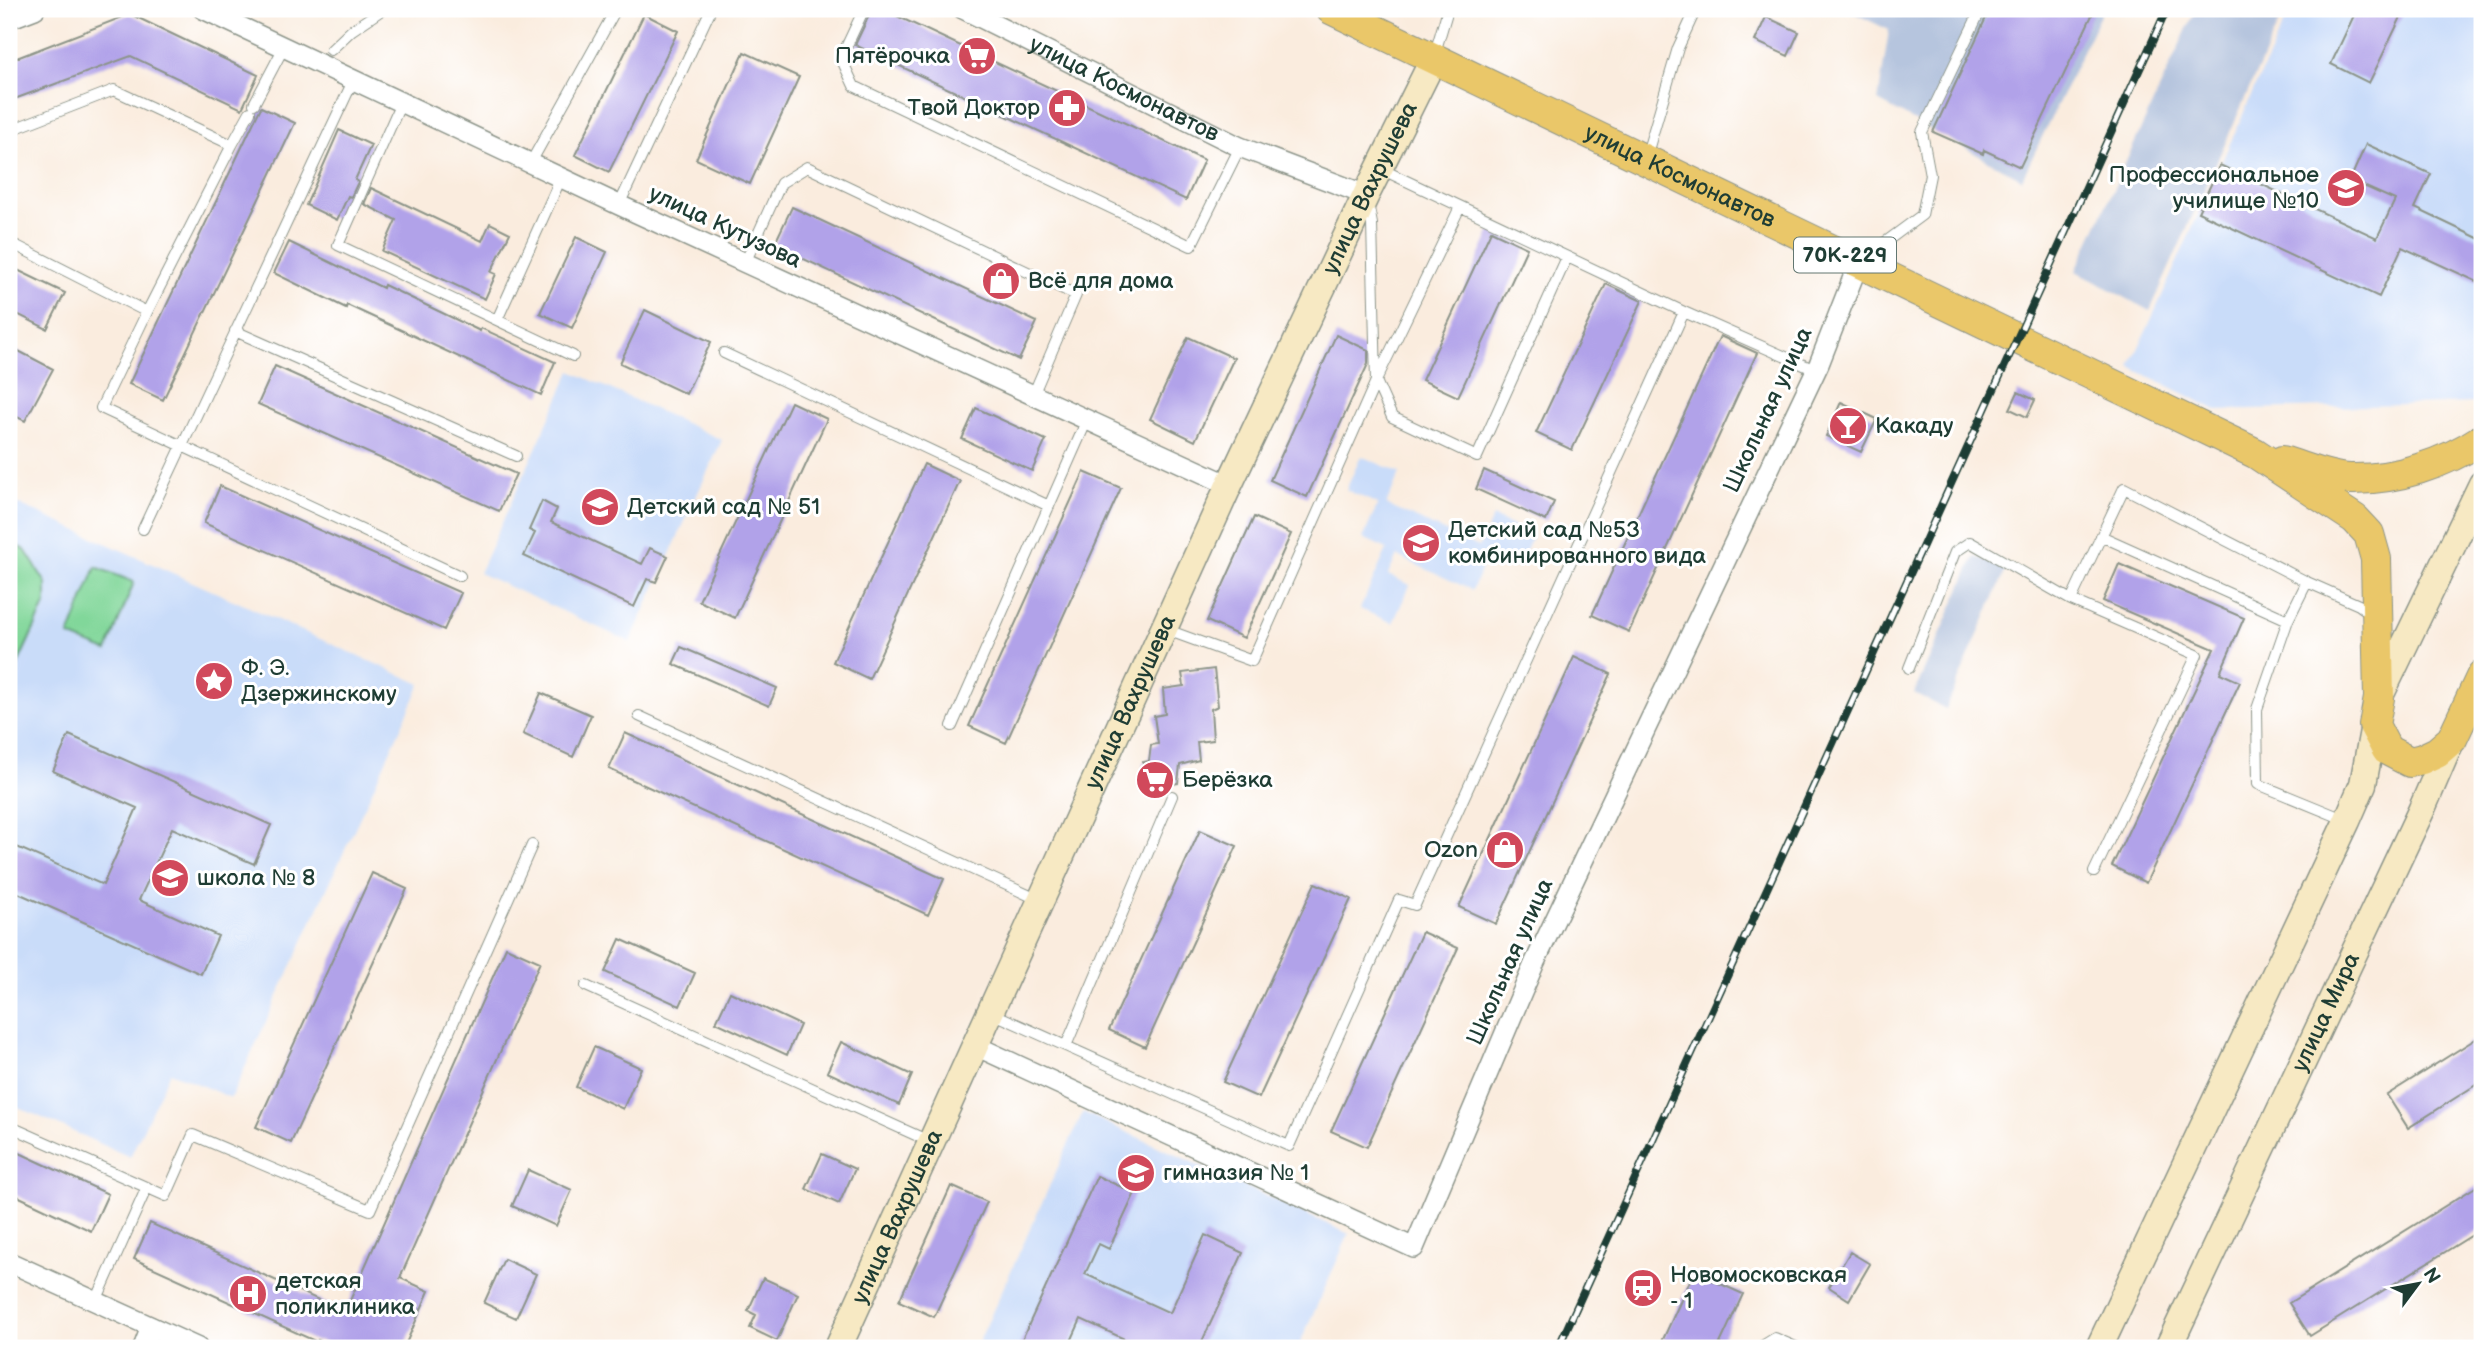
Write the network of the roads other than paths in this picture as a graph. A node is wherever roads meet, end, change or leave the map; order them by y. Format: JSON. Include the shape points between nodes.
{"nodes":[{"id":1,"x":35,"y":9,"type":"edge"},
{"id":2,"x":203,"y":9,"type":"edge"},
{"id":3,"x":383,"y":9,"type":"edge"},
{"id":4,"x":616,"y":9,"type":"edge"},
{"id":5,"x":711,"y":9,"type":"edge"},
{"id":6,"x":864,"y":9,"type":"edge"},
{"id":7,"x":963,"y":9,"type":"edge"},
{"id":8,"x":1331,"y":9,"type":"edge"},
{"id":9,"x":1448,"y":9,"type":"edge"},
{"id":10,"x":1696,"y":9,"type":"edge"},
{"id":11,"x":1981,"y":9,"type":"edge"},
{"id":12,"x":9,"y":19,"type":"edge"},
{"id":13,"x":284,"y":47,"type":"junction"},
{"id":14,"x":331,"y":50,"type":"dead end"},
{"id":15,"x":1433,"y":60,"type":"junction"},
{"id":16,"x":353,"y":81,"type":"junction"},
{"id":17,"x":401,"y":103,"type":"junction"},
{"id":18,"x":9,"y":136,"type":"edge"},
{"id":19,"x":232,"y":145,"type":"junction"},
{"id":20,"x":1240,"y":147,"type":"junction"},
{"id":21,"x":1645,"y":162,"type":"junction"},
{"id":22,"x":530,"y":164,"type":"junction"},
{"id":23,"x":1380,"y":169,"type":"junction"},
{"id":24,"x":561,"y":178,"type":"junction"},
{"id":25,"x":1366,"y":195,"type":"junction"},
{"id":26,"x":619,"y":205,"type":"junction"},
{"id":27,"x":1460,"y":207,"type":"junction"},
{"id":28,"x":9,"y":243,"type":"edge"},
{"id":29,"x":1567,"y":257,"type":"junction"},
{"id":30,"x":1859,"y":262,"type":"junction"},
{"id":31,"x":745,"y":263,"type":"junction"},
{"id":32,"x":147,"y":312,"type":"junction"},
{"id":33,"x":1684,"y":312,"type":"junction"},
{"id":34,"x":497,"y":320,"type":"junction"},
{"id":35,"x":235,"y":331,"type":"junction"},
{"id":36,"x":724,"y":353,"type":"dead end"},
{"id":37,"x":573,"y":356,"type":"dead end"},
{"id":38,"x":1815,"y":370,"type":"junction"},
{"id":39,"x":1376,"y":381,"type":"junction"},
{"id":40,"x":1033,"y":395,"type":"junction"},
{"id":41,"x":1087,"y":420,"type":"junction"},
{"id":42,"x":2482,"y":439,"type":"edge"},
{"id":43,"x":181,"y":446,"type":"junction"},
{"id":44,"x":2255,"y":453,"type":"junction"},
{"id":45,"x":516,"y":456,"type":"dead end"},
{"id":46,"x":2482,"y":484,"type":"edge"},
{"id":47,"x":1229,"y":485,"type":"junction"},
{"id":48,"x":1049,"y":506,"type":"junction"},
{"id":49,"x":142,"y":529,"type":"dead end"},
{"id":50,"x":2101,"y":536,"type":"junction"},
{"id":51,"x":460,"y":576,"type":"dead end"},
{"id":52,"x":2307,"y":582,"type":"junction"},
{"id":53,"x":2071,"y":600,"type":"junction"},
{"id":54,"x":2376,"y":617,"type":"junction"},
{"id":55,"x":2288,"y":620,"type":"junction"},
{"id":56,"x":1165,"y":629,"type":"junction"},
{"id":57,"x":1909,"y":668,"type":"dead end"},
{"id":58,"x":2482,"y":675,"type":"edge"},
{"id":59,"x":2376,"y":711,"type":"junction"},
{"id":60,"x":639,"y":716,"type":"dead end"},
{"id":61,"x":952,"y":726,"type":"dead end"},
{"id":62,"x":2452,"y":739,"type":"junction"},
{"id":63,"x":1172,"y":796,"type":"dead end"},
{"id":64,"x":2347,"y":821,"type":"junction"},
{"id":65,"x":532,"y":845,"type":"dead end"},
{"id":66,"x":2094,"y":872,"type":"dead end"},
{"id":67,"x":1041,"y":902,"type":"junction"},
{"id":68,"x":586,"y":986,"type":"dead end"},
{"id":69,"x":991,"y":1013,"type":"junction"},
{"id":70,"x":976,"y":1046,"type":"junction"},
{"id":71,"x":1066,"y":1046,"type":"junction"},
{"id":72,"x":9,"y":1126,"type":"edge"},
{"id":73,"x":932,"y":1143,"type":"junction"},
{"id":74,"x":147,"y":1187,"type":"junction"},
{"id":75,"x":9,"y":1262,"type":"edge"},
{"id":76,"x":96,"y":1301,"type":"junction"},
{"id":77,"x":151,"y":1327,"type":"junction"},
{"id":78,"x":143,"y":1348,"type":"edge"},
{"id":79,"x":198,"y":1348,"type":"edge"},
{"id":80,"x":838,"y":1348,"type":"edge"},
{"id":81,"x":1759,"y":1348,"type":"edge"},
{"id":82,"x":1798,"y":1348,"type":"edge"},
{"id":83,"x":2099,"y":1348,"type":"edge"},
{"id":84,"x":2168,"y":1348,"type":"edge"}],
"edges":[{"from":1,"to":12,"type":"street"},
{"from":2,"to":13,"type":"street","name":"улица Кутузова"},
{"from":3,"to":14,"type":"lane"},
{"from":4,"to":22,"type":"lane"},
{"from":5,"to":26,"type":"lane"},
{"from":6,"to":20,"type":"lane","via":[[841,58],[854,86],[1191,246]]},
{"from":7,"to":20,"type":"street","name":"улица Космонавтов"},
{"from":8,"to":15,"type":"main road","name":"улица Космонавтов","number":"70К-229"},
{"from":9,"to":15,"type":"lane"},
{"from":10,"to":21,"type":"lane","via":[[1678,48]]},
{"from":11,"to":30,"type":"lane","via":[[1922,132],[1930,176],[1922,215]]},
{"from":13,"to":16,"type":"street","name":"улица Кутузова"},
{"from":13,"to":19,"type":"lane"},
{"from":15,"to":21,"type":"main road","name":"улица Космонавтов","number":"70К-229"},
{"from":15,"to":23,"type":"main road","name":"улица Вахрушева"},
{"from":16,"to":17,"type":"street","name":"улица Кутузова"},
{"from":16,"to":35,"type":"lane"},
{"from":17,"to":22,"type":"street","name":"улица Кутузова"},
{"from":17,"to":34,"type":"lane","via":[[338,245]]},
{"from":18,"to":19,"type":"lane","via":[[16,128],[114,90]]},
{"from":19,"to":32,"type":"lane"},
{"from":20,"to":25,"type":"street","name":"улица Космонавтов"},
{"from":21,"to":30,"type":"main road","name":"улица Космонавтов","number":"70К-229"},
{"from":22,"to":24,"type":"street","name":"улица Кутузова"},
{"from":23,"to":25,"type":"main road","name":"улица Вахрушева"},
{"from":23,"to":27,"type":"lane"},
{"from":24,"to":26,"type":"street","name":"улица Кутузова"},
{"from":24,"to":34,"type":"lane"},
{"from":25,"to":39,"type":"lane","via":[[1372,224]]},
{"from":25,"to":47,"type":"main road","name":"улица Вахрушева"},
{"from":26,"to":31,"type":"street","name":"улица Кутузова"},
{"from":27,"to":29,"type":"lane"},
{"from":27,"to":39,"type":"lane"},
{"from":28,"to":32,"type":"lane"},
{"from":29,"to":33,"type":"lane"},
{"from":29,"to":39,"type":"lane","via":[[1477,457],[1391,417]]},
{"from":30,"to":38,"type":"street","name":"Школьная улица"},
{"from":30,"to":44,"type":"main road","name":"улица Космонавтов","number":"70К-229"},
{"from":31,"to":40,"type":"street","name":"улица Кутузова"},
{"from":31,"to":40,"type":"lane","via":[[781,183],[807,167],[1076,295]]},
{"from":32,"to":43,"type":"lane","via":[[102,408]]},
{"from":33,"to":38,"type":"lane"},
{"from":33,"to":71,"type":"lane","via":[[1415,905],[1399,900],[1289,1146]]},
{"from":34,"to":37,"type":"lane"},
{"from":35,"to":43,"type":"lane"},
{"from":35,"to":45,"type":"lane"},
{"from":36,"to":48,"type":"lane"},
{"from":38,"to":70,"type":"street","name":"Школьная улица","via":[[1535,962],[1414,1248]]},
{"from":39,"to":56,"type":"lane","via":[[1252,661]]},
{"from":40,"to":41,"type":"street","name":"улица Кутузова"},
{"from":41,"to":47,"type":"street","name":"улица Кутузова"},
{"from":41,"to":48,"type":"lane"},
{"from":42,"to":44,"type":"main road","via":[[2430,466],[2348,479]]},
{"from":43,"to":49,"type":"lane"},
{"from":43,"to":51,"type":"lane"},
{"from":44,"to":54,"type":"main road","via":[[2355,519],[2369,534],[2376,559]]},
{"from":46,"to":59,"type":"main road"},
{"from":47,"to":56,"type":"main road","name":"улица Вахрушева"},
{"from":48,"to":61,"type":"lane"},
{"from":50,"to":52,"type":"lane","via":[[2124,488]]},
{"from":50,"to":53,"type":"lane"},
{"from":50,"to":55,"type":"lane"},
{"from":52,"to":54,"type":"lane"},
{"from":52,"to":55,"type":"lane"},
{"from":53,"to":57,"type":"lane","via":[[1970,542],[1955,552]]},
{"from":53,"to":66,"type":"lane","via":[[2197,655]]},
{"from":54,"to":59,"type":"main road"},
{"from":55,"to":64,"type":"lane","via":[[2257,709],[2258,784]]},
{"from":56,"to":67,"type":"main road","name":"улица Вахрушева"},
{"from":58,"to":62,"type":"main road","name":"улица Мира"},
{"from":59,"to":62,"type":"main road","via":[[2388,750],[2410,762],[2437,752]]},
{"from":59,"to":64,"type":"main road","via":[[2363,784]]},
{"from":60,"to":67,"type":"lane"},
{"from":62,"to":84,"type":"main road","name":"улица Мира"},
{"from":63,"to":71,"type":"lane"},
{"from":64,"to":83,"type":"main road"},
{"from":65,"to":74,"type":"lane","via":[[370,1210],[193,1135],[166,1196]]},
{"from":67,"to":69,"type":"main road","name":"улица Вахрушева"},
{"from":68,"to":73,"type":"lane"},
{"from":69,"to":70,"type":"main road","name":"улица Вахрушева"},
{"from":69,"to":71,"type":"lane"},
{"from":70,"to":73,"type":"main road","name":"улица Вахрушева"},
{"from":72,"to":74,"type":"lane"},
{"from":73,"to":80,"type":"main road","name":"улица Вахрушева"},
{"from":74,"to":76,"type":"lane"},
{"from":75,"to":76,"type":"street"},
{"from":76,"to":77,"type":"street"},
{"from":77,"to":78,"type":"street"},
{"from":77,"to":79,"type":"street"},
{"from":81,"to":82,"type":"lane","via":[[1775,1338]]}]}
